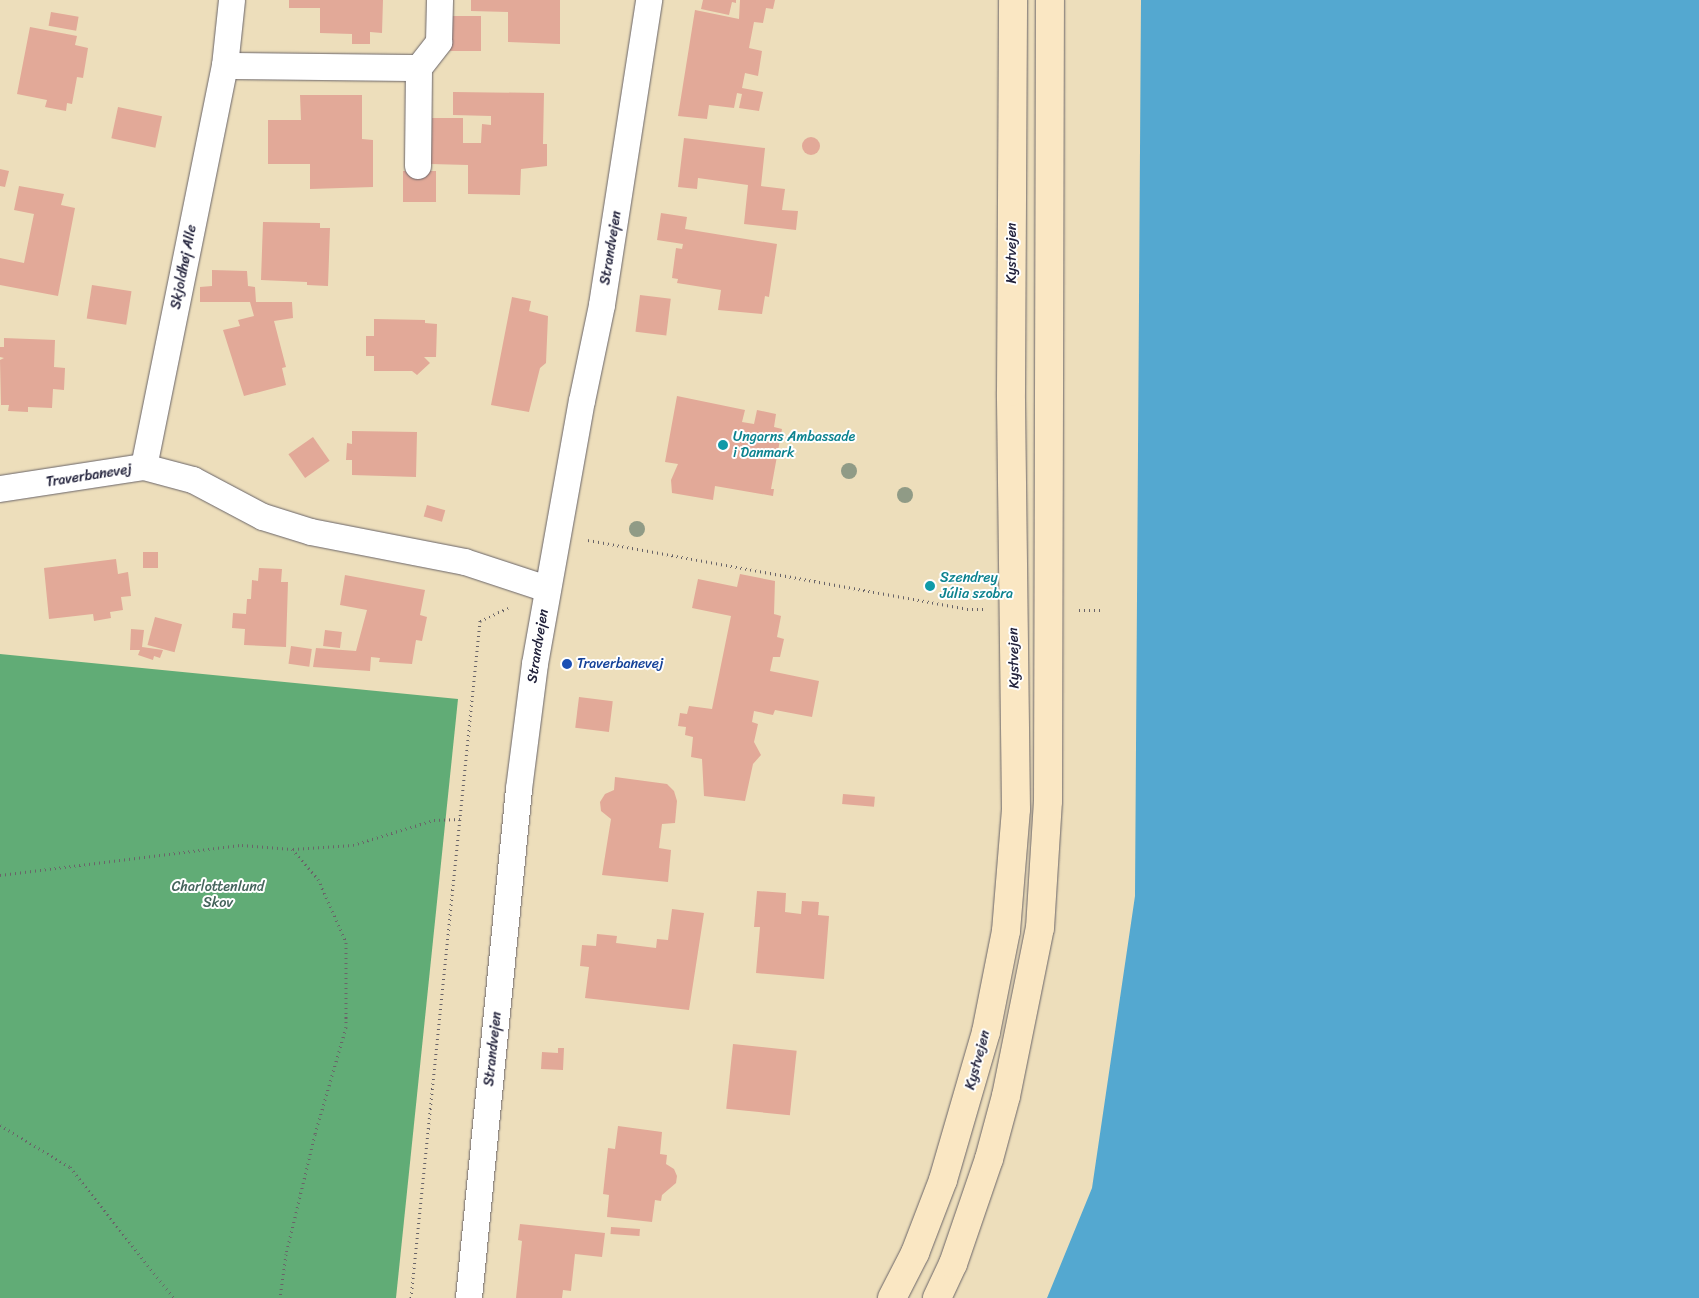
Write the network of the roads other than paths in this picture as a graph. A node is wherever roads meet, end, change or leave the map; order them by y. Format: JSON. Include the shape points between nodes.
{"nodes":[{"id":1,"x":232,"y":0,"type":"edge"},
{"id":2,"x":440,"y":0,"type":"edge"},
{"id":3,"x":649,"y":0,"type":"edge"},
{"id":4,"x":1013,"y":0,"type":"edge"},
{"id":5,"x":1050,"y":0,"type":"edge"},
{"id":6,"x":225,"y":66,"type":"junction"},
{"id":7,"x":418,"y":68,"type":"junction"},
{"id":8,"x":418,"y":166,"type":"dead end"},
{"id":9,"x":144,"y":467,"type":"junction"},
{"id":10,"x":0,"y":489,"type":"edge"},
{"id":11,"x":547,"y":589,"type":"junction"},
{"id":12,"x":469,"y":1298,"type":"edge"},
{"id":13,"x":892,"y":1298,"type":"edge"},
{"id":14,"x":937,"y":1298,"type":"edge"}],
"edges":[{"from":1,"to":6,"type":"street","name":"Skjoldhøj Alle"},
{"from":2,"to":7,"type":"street","via":[[439,42]]},
{"from":3,"to":11,"type":"street","name":"Strandvejen","via":[[602,305]]},
{"from":4,"to":13,"type":"main road","name":"Kystvejen","via":[[1016,810],[1006,931],[986,1032],[943,1180],[915,1253]]},
{"from":5,"to":14,"type":"main road","via":[[1048,801],[1040,928],[1006,1096],[989,1159],[953,1264]]},
{"from":6,"to":7,"type":"street"},
{"from":6,"to":9,"type":"street","name":"Skjoldhøj Alle"},
{"from":7,"to":8,"type":"street"},
{"from":9,"to":10,"type":"street","name":"Traverbanevej"},
{"from":9,"to":11,"type":"street","name":"Traverbanevej","via":[[193,480],[263,517],[311,532],[465,562]]},
{"from":11,"to":12,"type":"street","name":"Strandvejen","via":[[519,789]]}]}
